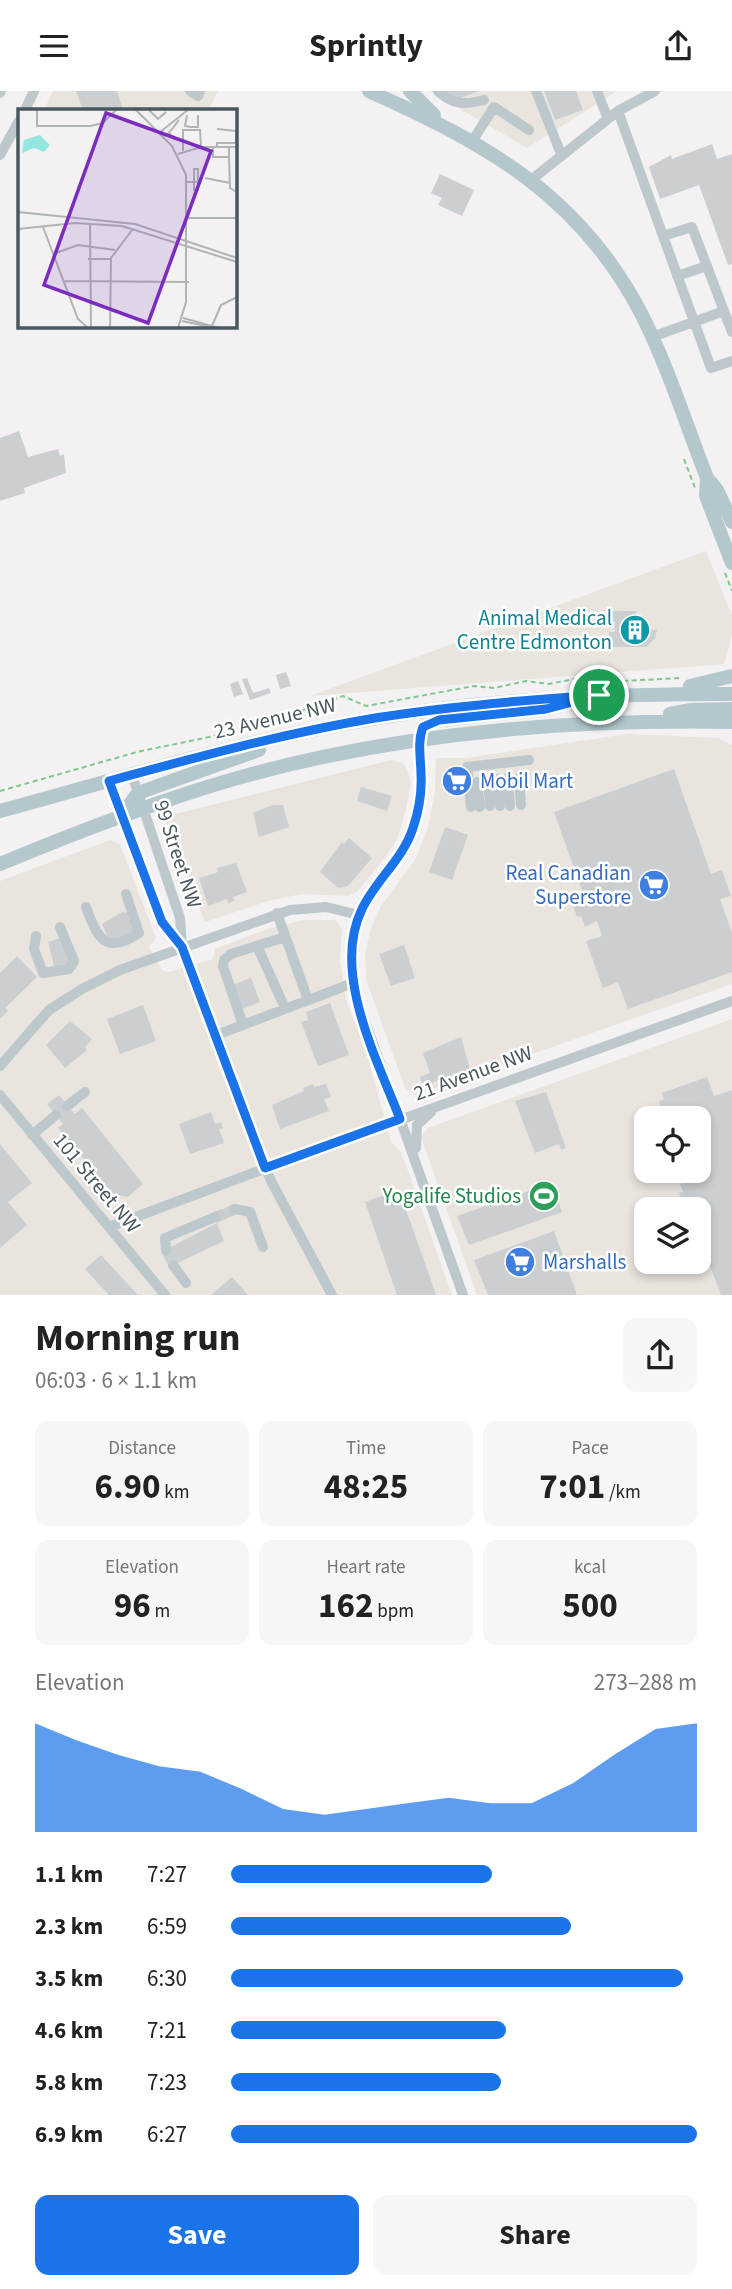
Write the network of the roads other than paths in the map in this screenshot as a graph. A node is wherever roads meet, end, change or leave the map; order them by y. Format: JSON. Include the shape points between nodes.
{"nodes":[{"id":1,"x":34,"y":91,"type":"edge"},
{"id":2,"x":190,"y":91,"type":"edge"},
{"id":3,"x":200,"y":91,"type":"edge"},
{"id":4,"x":370,"y":91,"type":"edge"},
{"id":5,"x":410,"y":91,"type":"edge"},
{"id":6,"x":438,"y":91,"type":"edge"},
{"id":7,"x":536,"y":91,"type":"edge"},
{"id":8,"x":597,"y":91,"type":"edge"},
{"id":9,"x":655,"y":91,"type":"edge"},
{"id":10,"x":486,"y":96,"type":"edge"},
{"id":11,"x":494,"y":107,"type":"junction"},
{"id":12,"x":25,"y":109,"type":"edge"},
{"id":13,"x":618,"y":111,"type":"junction"},
{"id":14,"x":608,"y":119,"type":"junction"},
{"id":15,"x":18,"y":123,"type":"edge"},
{"id":16,"x":445,"y":126,"type":"junction"},
{"id":17,"x":529,"y":130,"type":"dead end"},
{"id":18,"x":473,"y":141,"type":"junction"},
{"id":19,"x":2,"y":149,"type":"edge"},
{"id":20,"x":561,"y":154,"type":"junction"},
{"id":21,"x":531,"y":180,"type":"junction"},
{"id":22,"x":663,"y":236,"type":"junction"},
{"id":23,"x":707,"y":266,"type":"junction"},
{"id":24,"x":677,"y":276,"type":"junction"},
{"id":25,"x":724,"y":311,"type":"junction"},
{"id":26,"x":694,"y":321,"type":"junction"},
{"id":27,"x":732,"y":333,"type":"edge"},
{"id":28,"x":652,"y":337,"type":"junction"},
{"id":29,"x":732,"y":361,"type":"edge"},
{"id":30,"x":707,"y":478,"type":"junction"},
{"id":31,"x":732,"y":522,"type":"edge"},
{"id":32,"x":732,"y":561,"type":"edge"},
{"id":33,"x":732,"y":675,"type":"edge"},
{"id":34,"x":614,"y":694,"type":"junction"},
{"id":35,"x":732,"y":694,"type":"edge"},
{"id":36,"x":599,"y":695,"type":"junction"},
{"id":37,"x":732,"y":709,"type":"edge"},
{"id":38,"x":645,"y":720,"type":"junction"},
{"id":39,"x":678,"y":720,"type":"junction"},
{"id":40,"x":732,"y":722,"type":"edge"},
{"id":41,"x":327,"y":727,"type":"junction"},
{"id":42,"x":732,"y":730,"type":"edge"},
{"id":43,"x":419,"y":739,"type":"junction"},
{"id":44,"x":494,"y":772,"type":"junction"},
{"id":45,"x":132,"y":775,"type":"junction"},
{"id":46,"x":109,"y":781,"type":"junction"},
{"id":47,"x":138,"y":793,"type":"junction"},
{"id":48,"x":495,"y":806,"type":"junction"},
{"id":49,"x":143,"y":808,"type":"junction"},
{"id":50,"x":0,"y":811,"type":"edge"},
{"id":51,"x":122,"y":815,"type":"junction"},
{"id":52,"x":0,"y":865,"type":"edge"},
{"id":53,"x":126,"y":894,"type":"dead end"},
{"id":54,"x":89,"y":906,"type":"dead end"},
{"id":55,"x":276,"y":913,"type":"junction"},
{"id":56,"x":359,"y":915,"type":"junction"},
{"id":57,"x":60,"y":927,"type":"dead end"},
{"id":58,"x":36,"y":936,"type":"dead end"},
{"id":59,"x":285,"y":937,"type":"junction"},
{"id":60,"x":257,"y":946,"type":"junction"},
{"id":61,"x":182,"y":947,"type":"junction"},
{"id":62,"x":353,"y":983,"type":"junction"},
{"id":63,"x":308,"y":1000,"type":"junction"},
{"id":64,"x":732,"y":1001,"type":"edge"},
{"id":65,"x":285,"y":1009,"type":"junction"},
{"id":66,"x":243,"y":1025,"type":"junction"},
{"id":67,"x":214,"y":1036,"type":"junction"},
{"id":68,"x":0,"y":1066,"type":"edge"},
{"id":69,"x":85,"y":1092,"type":"dead end"},
{"id":70,"x":0,"y":1095,"type":"edge"},
{"id":71,"x":460,"y":1098,"type":"junction"},
{"id":72,"x":67,"y":1105,"type":"dead end"},
{"id":73,"x":56,"y":1115,"type":"dead end"},
{"id":74,"x":400,"y":1119,"type":"junction"},
{"id":75,"x":32,"y":1135,"type":"junction"},
{"id":76,"x":265,"y":1168,"type":"junction"},
{"id":77,"x":421,"y":1175,"type":"junction"},
{"id":78,"x":236,"y":1209,"type":"dead end"},
{"id":79,"x":215,"y":1217,"type":"tunnel mouth"},
{"id":80,"x":109,"y":1227,"type":"junction"},
{"id":81,"x":263,"y":1247,"type":"dead end"},
{"id":82,"x":166,"y":1250,"type":"dead end"},
{"id":83,"x":173,"y":1265,"type":"dead end"},
{"id":84,"x":186,"y":1283,"type":"dead end"},
{"id":85,"x":165,"y":1295,"type":"edge"},
{"id":86,"x":332,"y":1295,"type":"edge"},
{"id":87,"x":463,"y":1295,"type":"edge"}],
"edges":[{"from":1,"to":12,"type":"street"},
{"from":2,"to":3,"type":"street","via":[[198,96]]},
{"from":4,"to":16,"type":"main road"},
{"from":5,"to":16,"type":"main road"},
{"from":6,"to":10,"type":"street","via":[[463,105]]},
{"from":7,"to":20,"type":"street"},
{"from":8,"to":14,"type":"street"},
{"from":9,"to":13,"type":"street"},
{"from":10,"to":11,"type":"street"},
{"from":11,"to":17,"type":"street"},
{"from":11,"to":18,"type":"street"},
{"from":13,"to":14,"type":"street"},
{"from":13,"to":22,"type":"street"},
{"from":14,"to":20,"type":"street"},
{"from":15,"to":19,"type":"street"},
{"from":16,"to":18,"type":"main road"},
{"from":18,"to":21,"type":"main road"},
{"from":20,"to":21,"type":"street"},
{"from":21,"to":28,"type":"main road","via":[[604,256]]},
{"from":22,"to":23,"type":"street","via":[[692,227]]},
{"from":22,"to":24,"type":"street"},
{"from":23,"to":24,"type":"street"},
{"from":23,"to":25,"type":"street"},
{"from":24,"to":26,"type":"street"},
{"from":25,"to":26,"type":"street"},
{"from":25,"to":27,"type":"street"},
{"from":26,"to":28,"type":"street"},
{"from":26,"to":29,"type":"street","via":[[711,368]]},
{"from":28,"to":30,"type":"main road"},
{"from":30,"to":31,"type":"main road"},
{"from":30,"to":32,"type":"main road","via":[[706,496]]},
{"from":33,"to":34,"type":"main road","via":[[702,685]]},
{"from":34,"to":35,"type":"main road","name":"23 Avenue NW"},
{"from":34,"to":36,"type":"main road","name":"23 Avenue NW"},
{"from":36,"to":41,"type":"main road","name":"23 Avenue NW","via":[[438,709]]},
{"from":36,"to":43,"type":"main road","via":[[546,709],[433,721],[423,727]]},
{"from":37,"to":38,"type":"main road","via":[[691,710]]},
{"from":38,"to":39,"type":"main road"},
{"from":38,"to":43,"type":"main road"},
{"from":39,"to":40,"type":"main road"},
{"from":39,"to":42,"type":"main road"},
{"from":41,"to":45,"type":"main road","name":"23 Avenue NW"},
{"from":41,"to":47,"type":"main road"},
{"from":43,"to":49,"type":"main road","via":[[281,767]]},
{"from":43,"to":56,"type":"street","via":[[421,786],[412,830],[400,856]]},
{"from":44,"to":48,"type":"street"},
{"from":44,"to":48,"type":"street"},
{"from":44,"to":48,"type":"street"},
{"from":45,"to":46,"type":"main road","name":"23 Avenue NW"},
{"from":45,"to":47,"type":"street","name":"99 Street NW"},
{"from":46,"to":50,"type":"main road","name":"23 Avenue NW"},
{"from":46,"to":51,"type":"street","name":"99 Street NW"},
{"from":47,"to":49,"type":"street","name":"99 Street NW"},
{"from":47,"to":51,"type":"main road"},
{"from":49,"to":51,"type":"main road"},
{"from":49,"to":61,"type":"street","name":"99 Street NW","via":[[180,918]]},
{"from":51,"to":52,"type":"main road"},
{"from":51,"to":61,"type":"street","name":"99 Street NW","via":[[162,922]]},
{"from":53,"to":54,"type":"street","via":[[139,933],[111,944],[101,941]]},
{"from":55,"to":56,"type":"street","via":[[326,907]]},
{"from":55,"to":59,"type":"street"},
{"from":55,"to":61,"type":"street"},
{"from":56,"to":62,"type":"street","via":[[352,949]]},
{"from":57,"to":58,"type":"street","via":[[74,961],[69,969],[43,973],[34,949]]},
{"from":59,"to":60,"type":"street"},
{"from":59,"to":63,"type":"street"},
{"from":60,"to":65,"type":"street"},
{"from":60,"to":66,"type":"street","via":[[224,960]]},
{"from":61,"to":67,"type":"street","name":"99 Street NW"},
{"from":61,"to":68,"type":"street","via":[[112,974],[59,1002],[33,1025]]},
{"from":62,"to":63,"type":"street"},
{"from":62,"to":74,"type":"street"},
{"from":63,"to":65,"type":"street"},
{"from":64,"to":71,"type":"street","name":"21 Avenue NW"},
{"from":65,"to":66,"type":"street"},
{"from":66,"to":67,"type":"street"},
{"from":67,"to":76,"type":"street","name":"99 Street NW"},
{"from":69,"to":72,"type":"street"},
{"from":70,"to":75,"type":"street","name":"101 Street NW"},
{"from":71,"to":74,"type":"street","name":"21 Avenue NW"},
{"from":71,"to":77,"type":"street","via":[[418,1121],[414,1139]]},
{"from":73,"to":75,"type":"street"},
{"from":74,"to":76,"type":"street","name":"21 Avenue NW"},
{"from":74,"to":77,"type":"street"},
{"from":75,"to":80,"type":"street","name":"101 Street NW"},
{"from":76,"to":80,"type":"street","name":"21 Avenue NW"},
{"from":76,"to":86,"type":"street","name":"99 Street NW"},
{"from":77,"to":87,"type":"street"},
{"from":78,"to":81,"type":"street","via":[[250,1212]]},
{"from":79,"to":82,"type":"street","via":[[165,1238]]},
{"from":80,"to":85,"type":"street","name":"101 Street NW"},
{"from":83,"to":84,"type":"street"}]}
